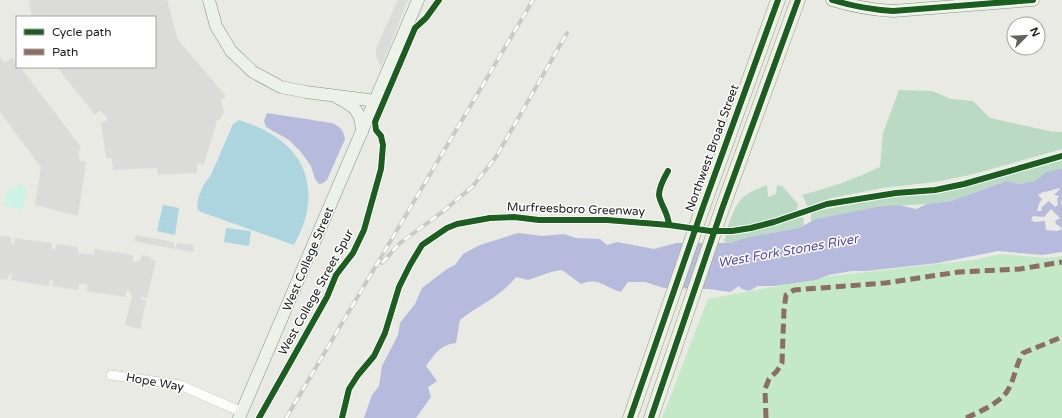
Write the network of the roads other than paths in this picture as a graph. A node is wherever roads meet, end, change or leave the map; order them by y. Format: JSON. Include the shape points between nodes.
{"nodes":[{"id":1,"x":209,"y":0,"type":"edge"},
{"id":2,"x":418,"y":0,"type":"edge"},
{"id":3,"x":778,"y":0,"type":"edge"},
{"id":4,"x":798,"y":0,"type":"edge"},
{"id":5,"x":832,"y":0,"type":"edge"},
{"id":6,"x":1033,"y":0,"type":"edge"},
{"id":7,"x":331,"y":95,"type":"junction"},
{"id":8,"x":376,"y":101,"type":"junction"},
{"id":9,"x":362,"y":134,"type":"junction"},
{"id":10,"x":111,"y":375,"type":"dead end"},
{"id":11,"x":240,"y":415,"type":"edge"},
{"id":12,"x":630,"y":418,"type":"edge"},
{"id":13,"x":651,"y":418,"type":"edge"}],
"edges":[{"from":1,"to":7,"type":"main road","via":[[216,26],[231,51],[253,72],[281,87]]},
{"from":2,"to":8,"type":"main road","name":"West College Street"},
{"from":3,"to":12,"type":"main road","name":"Northwest Broad Street"},
{"from":4,"to":13,"type":"main road","via":[[722,209]]},
{"from":5,"to":6,"type":"main road","via":[[854,7],[893,11]]},
{"from":7,"to":8,"type":"main road"},
{"from":7,"to":9,"type":"main road","via":[[349,104],[358,113]]},
{"from":8,"to":9,"type":"main road","name":"West College Street"},
{"from":9,"to":11,"type":"main road","name":"West College Street"},
{"from":10,"to":11,"type":"street","name":"Hope Way","via":[[180,385]]}]}
